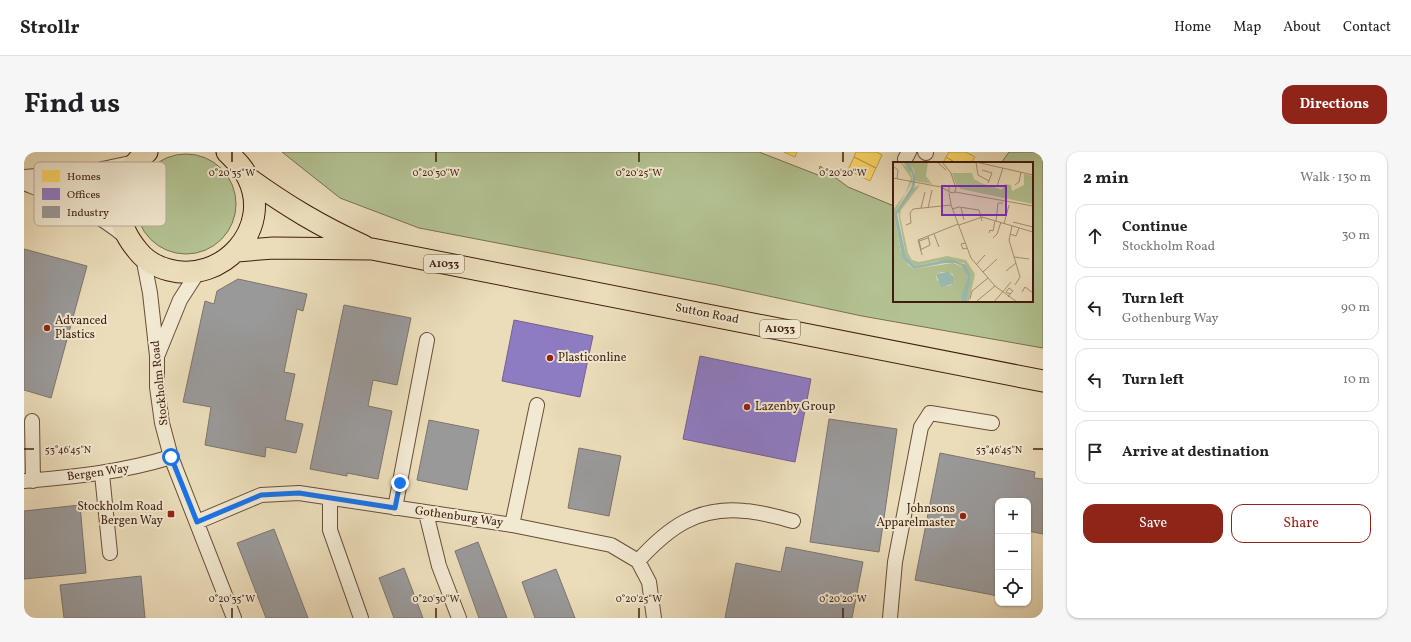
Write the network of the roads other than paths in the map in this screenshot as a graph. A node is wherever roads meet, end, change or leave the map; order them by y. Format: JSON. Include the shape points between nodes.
{"nodes":[{"id":1,"x":227,"y":152,"type":"edge"},
{"id":2,"x":144,"y":155,"type":"edge"},
{"id":3,"x":122,"y":162,"type":"edge"},
{"id":4,"x":34,"y":176,"type":"edge"},
{"id":5,"x":24,"y":177,"type":"edge"},
{"id":6,"x":248,"y":178,"type":"junction"},
{"id":7,"x":24,"y":184,"type":"edge"},
{"id":8,"x":34,"y":188,"type":"edge"},
{"id":9,"x":113,"y":226,"type":"edge"},
{"id":10,"x":123,"y":226,"type":"edge"},
{"id":11,"x":128,"y":239,"type":"junction"},
{"id":12,"x":372,"y":249,"type":"junction"},
{"id":13,"x":237,"y":251,"type":"junction"},
{"id":14,"x":143,"y":257,"type":"junction"},
{"id":15,"x":198,"y":272,"type":"junction"},
{"id":16,"x":427,"y":340,"type":"dead end"},
{"id":17,"x":157,"y":356,"type":"junction"},
{"id":18,"x":1043,"y":381,"type":"edge"},
{"id":19,"x":537,"y":405,"type":"dead end"},
{"id":20,"x":32,"y":421,"type":"dead end"},
{"id":21,"x":992,"y":423,"type":"dead end"},
{"id":22,"x":171,"y":457,"type":"junction"},
{"id":23,"x":102,"y":474,"type":"junction"},
{"id":24,"x":29,"y":481,"type":"edge"},
{"id":25,"x":330,"y":498,"type":"junction"},
{"id":26,"x":395,"y":508,"type":"junction"},
{"id":27,"x":426,"y":512,"type":"junction"},
{"id":28,"x":794,"y":521,"type":"dead end"},
{"id":29,"x":197,"y":522,"type":"junction"},
{"id":30,"x":512,"y":525,"type":"junction"},
{"id":31,"x":110,"y":553,"type":"dead end"},
{"id":32,"x":638,"y":561,"type":"junction"},
{"id":33,"x":234,"y":618,"type":"edge"},
{"id":34,"x":361,"y":618,"type":"edge"},
{"id":35,"x":459,"y":618,"type":"edge"},
{"id":36,"x":654,"y":618,"type":"edge"},
{"id":37,"x":890,"y":618,"type":"edge"}],
"edges":[{"from":1,"to":6,"type":"highway","via":[[239,163]]},
{"from":2,"to":3,"type":"street"},
{"from":4,"to":5,"type":"street"},
{"from":6,"to":12,"type":"highway","number":"A1033","via":[[291,208],[332,231]]},
{"from":6,"to":13,"type":"highway","via":[[254,197],[253,216],[248,235]]},
{"from":7,"to":8,"type":"street"},
{"from":9,"to":11,"type":"street"},
{"from":10,"to":11,"type":"highway"},
{"from":11,"to":14,"type":"highway"},
{"from":12,"to":13,"type":"highway","number":"A1033","via":[[273,248]]},
{"from":12,"to":18,"type":"highway","name":"Sutton Road","number":"A1033"},
{"from":13,"to":15,"type":"highway","via":[[219,265]]},
{"from":14,"to":15,"type":"highway","via":[[159,267],[178,272]]},
{"from":14,"to":17,"type":"street","name":"Stockholm Road"},
{"from":15,"to":17,"type":"street","via":[[180,300]]},
{"from":16,"to":26,"type":"street"},
{"from":17,"to":22,"type":"street","name":"Stockholm Road","via":[[157,387],[162,423]]},
{"from":19,"to":30,"type":"street"},
{"from":20,"to":24,"type":"street"},
{"from":21,"to":37,"type":"street","via":[[930,414],[921,427],[895,562]]},
{"from":22,"to":23,"type":"street","name":"Bergen Way","via":[[139,467]]},
{"from":22,"to":29,"type":"street","name":"Stockholm Road"},
{"from":23,"to":24,"type":"street","name":"Bergen Way"},
{"from":23,"to":31,"type":"street"},
{"from":25,"to":26,"type":"street","name":"Gothenburg Way"},
{"from":25,"to":29,"type":"street","name":"Gothenburg Way","via":[[299,493],[261,495]]},
{"from":25,"to":34,"type":"street","via":[[330,530]]},
{"from":26,"to":27,"type":"street","name":"Gothenburg Way"},
{"from":27,"to":30,"type":"street","name":"Gothenburg Way"},
{"from":27,"to":35,"type":"street","via":[[439,566]]},
{"from":28,"to":32,"type":"street","via":[[745,511],[700,514],[671,528]]},
{"from":29,"to":33,"type":"street","name":"Stockholm Road"},
{"from":30,"to":32,"type":"street","name":"Gothenburg Way","via":[[611,545]]},
{"from":32,"to":36,"type":"street","via":[[649,582]]}]}
